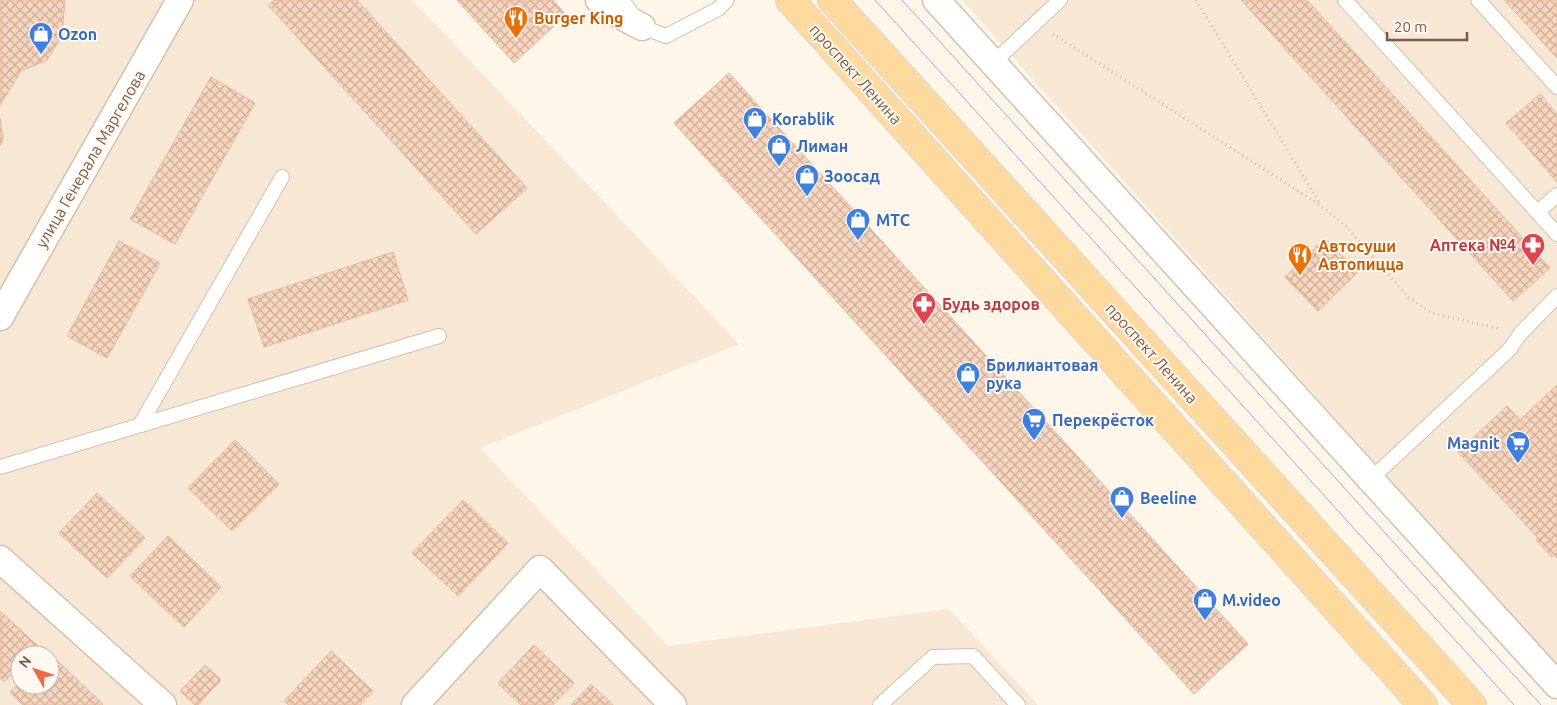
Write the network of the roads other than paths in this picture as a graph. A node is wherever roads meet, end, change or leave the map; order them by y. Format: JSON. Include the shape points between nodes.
{"nodes":[{"id":1,"x":180,"y":0,"type":"edge"},
{"id":2,"x":599,"y":0,"type":"edge"},
{"id":3,"x":622,"y":0,"type":"edge"},
{"id":4,"x":727,"y":0,"type":"edge"},
{"id":5,"x":790,"y":0,"type":"edge"},
{"id":6,"x":832,"y":0,"type":"edge"},
{"id":7,"x":936,"y":0,"type":"edge"},
{"id":8,"x":1060,"y":0,"type":"edge"},
{"id":9,"x":1345,"y":0,"type":"edge"},
{"id":10,"x":1478,"y":0,"type":"edge"},
{"id":11,"x":642,"y":27,"type":"junction"},
{"id":12,"x":994,"y":62,"type":"junction"},
{"id":13,"x":1557,"y":87,"type":"edge"},
{"id":14,"x":282,"y":177,"type":"dead end"},
{"id":15,"x":1557,"y":195,"type":"edge"},
{"id":16,"x":1539,"y":211,"type":"junction"},
{"id":17,"x":1557,"y":234,"type":"edge"},
{"id":18,"x":1557,"y":296,"type":"edge"},
{"id":19,"x":0,"y":317,"type":"edge"},
{"id":20,"x":439,"y":336,"type":"dead end"},
{"id":21,"x":140,"y":425,"type":"junction"},
{"id":22,"x":0,"y":467,"type":"edge"},
{"id":23,"x":1372,"y":478,"type":"junction"},
{"id":24,"x":0,"y":559,"type":"edge"},
{"id":25,"x":1557,"y":685,"type":"edge"},
{"id":26,"x":156,"y":702,"type":"edge"},
{"id":27,"x":415,"y":705,"type":"edge"},
{"id":28,"x":673,"y":705,"type":"edge"},
{"id":29,"x":880,"y":705,"type":"edge"},
{"id":30,"x":1018,"y":705,"type":"edge"},
{"id":31,"x":1423,"y":705,"type":"edge"},
{"id":32,"x":1472,"y":705,"type":"edge"}],
"edges":[{"from":1,"to":19,"type":"street","name":"улица Генерала Маргелова"},
{"from":2,"to":11,"type":"street"},
{"from":3,"to":11,"type":"lane"},
{"from":4,"to":11,"type":"lane","via":[[718,9],[666,36]]},
{"from":5,"to":31,"type":"main road","name":"проспект Ленина"},
{"from":6,"to":32,"type":"main road","name":"проспект Ленина"},
{"from":7,"to":12,"type":"street"},
{"from":8,"to":12,"type":"lane"},
{"from":9,"to":16,"type":"lane"},
{"from":10,"to":13,"type":"lane"},
{"from":12,"to":23,"type":"street"},
{"from":14,"to":21,"type":"lane"},
{"from":15,"to":16,"type":"lane"},
{"from":16,"to":17,"type":"lane"},
{"from":18,"to":23,"type":"lane","via":[[1509,350]]},
{"from":20,"to":21,"type":"lane"},
{"from":21,"to":22,"type":"lane"},
{"from":23,"to":25,"type":"street"},
{"from":24,"to":26,"type":"street"},
{"from":27,"to":28,"type":"street","via":[[540,569]]},
{"from":29,"to":30,"type":"lane","via":[[933,657],[973,656]]}]}
